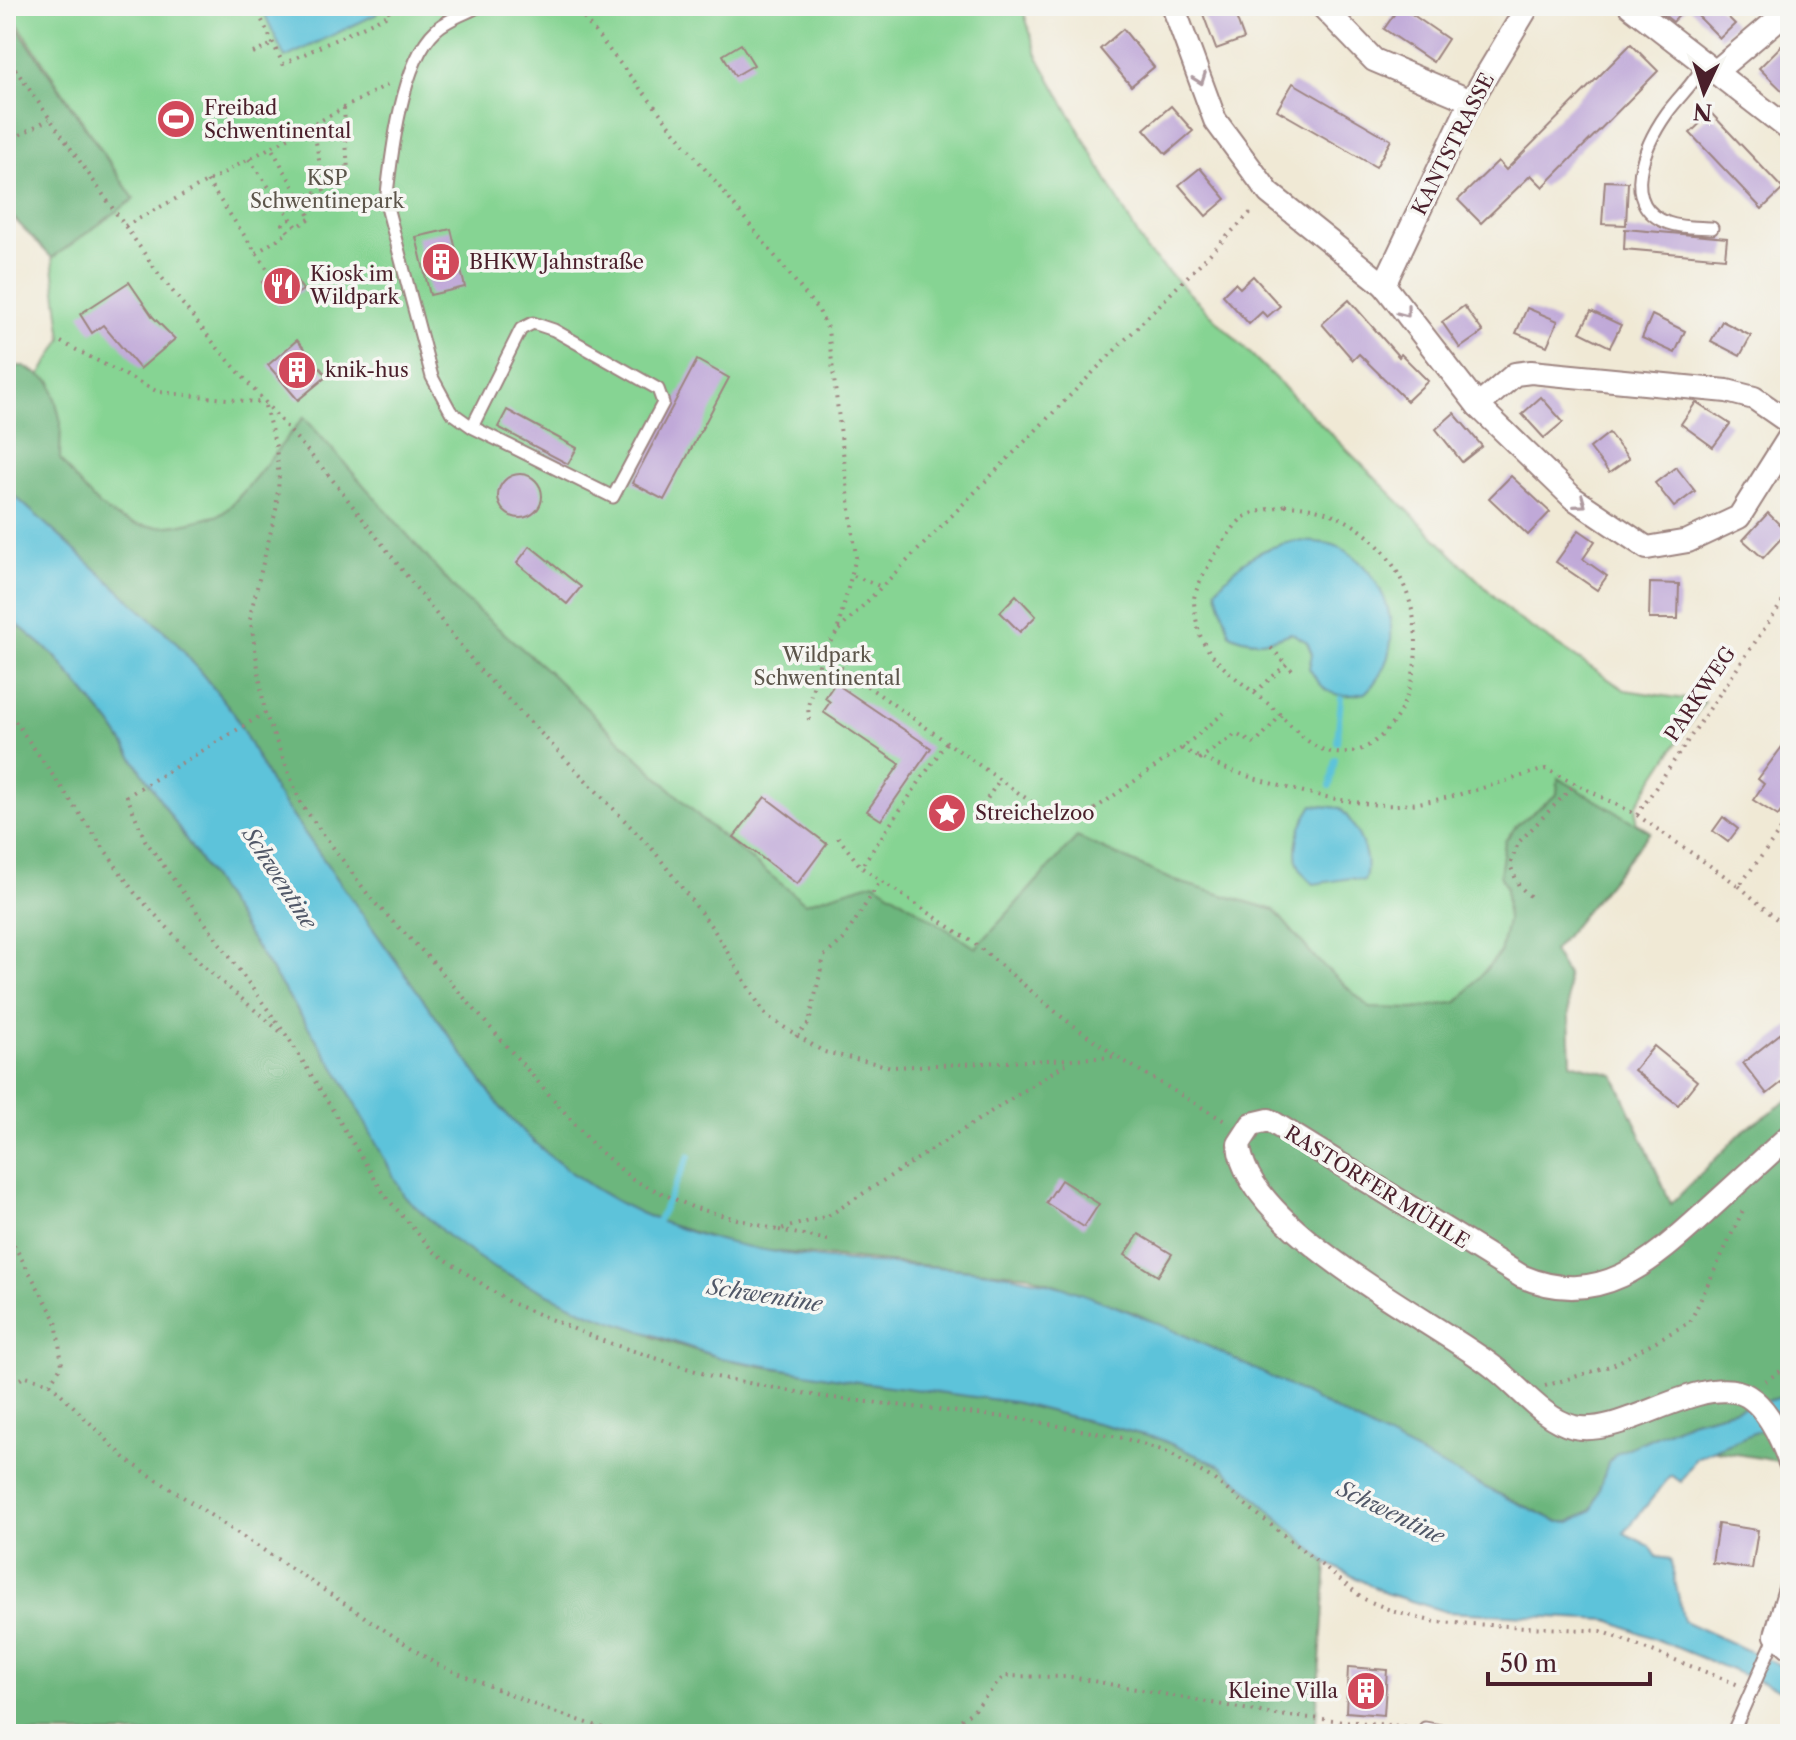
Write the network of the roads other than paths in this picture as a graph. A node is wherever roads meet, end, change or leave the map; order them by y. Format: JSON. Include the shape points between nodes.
{"nodes":[{"id":1,"x":480,"y":6,"type":"edge"},
{"id":2,"x":1173,"y":6,"type":"edge"},
{"id":3,"x":1322,"y":6,"type":"edge"},
{"id":4,"x":1528,"y":6,"type":"edge"},
{"id":5,"x":1630,"y":6,"type":"edge"},
{"id":6,"x":1790,"y":9,"type":"edge"},
{"id":7,"x":1709,"y":68,"type":"junction"},
{"id":8,"x":1471,"y":101,"type":"junction"},
{"id":9,"x":1790,"y":130,"type":"edge"},
{"id":10,"x":1712,"y":228,"type":"dead end"},
{"id":11,"x":1384,"y":285,"type":"junction"},
{"id":12,"x":1478,"y":406,"type":"junction"},
{"id":13,"x":1790,"y":423,"type":"edge"},
{"id":14,"x":472,"y":427,"type":"junction"},
{"id":15,"x":1790,"y":436,"type":"edge"},
{"id":16,"x":1790,"y":1135,"type":"edge"},
{"id":17,"x":1790,"y":1463,"type":"edge"},
{"id":18,"x":1790,"y":1589,"type":"edge"},
{"id":19,"x":1783,"y":1641,"type":"edge"},
{"id":20,"x":1425,"y":1728,"type":"road end"},
{"id":21,"x":1457,"y":1734,"type":"edge"},
{"id":22,"x":1732,"y":1734,"type":"edge"}],
"edges":[{"from":1,"to":14,"type":"lane","via":[[437,28],[411,71],[386,203],[432,377],[451,412]]},
{"from":2,"to":11,"type":"street","one_way":true,"via":[[1215,120],[1269,193]]},
{"from":3,"to":8,"type":"street","via":[[1374,60]]},
{"from":4,"to":8,"type":"street","name":"KANTSTRASSE"},
{"from":5,"to":7,"type":"street"},
{"from":6,"to":7,"type":"street"},
{"from":7,"to":9,"type":"street"},
{"from":7,"to":10,"type":"lane","via":[[1653,135],[1639,197],[1646,209],[1669,223]]},
{"from":8,"to":11,"type":"street","name":"KANTSTRASSE"},
{"from":11,"to":12,"type":"street","one_way":true},
{"from":12,"to":13,"type":"street","via":[[1515,374],[1531,372],[1727,391],[1754,398]]},
{"from":12,"to":15,"type":"street","one_way":true,"via":[[1573,498],[1647,548],[1688,541],[1739,517]]},
{"from":14,"to":14,"type":"lane","via":[[521,329],[533,323],[554,330],[662,396],[660,413],[613,497]]},
{"from":16,"to":17,"type":"street","name":"RASTORFER MÜHLE","via":[[1664,1251],[1607,1283],[1577,1288],[1546,1287],[1521,1276],[1269,1120],[1252,1124],[1243,1133],[1239,1151],[1247,1175],[1310,1244],[1493,1366],[1556,1419],[1586,1428],[1724,1391],[1751,1399],[1772,1424]]},
{"from":18,"to":19,"type":"street"},
{"from":19,"to":22,"type":"lane","via":[[1767,1656]]},
{"from":20,"to":21,"type":"lane"}]}
